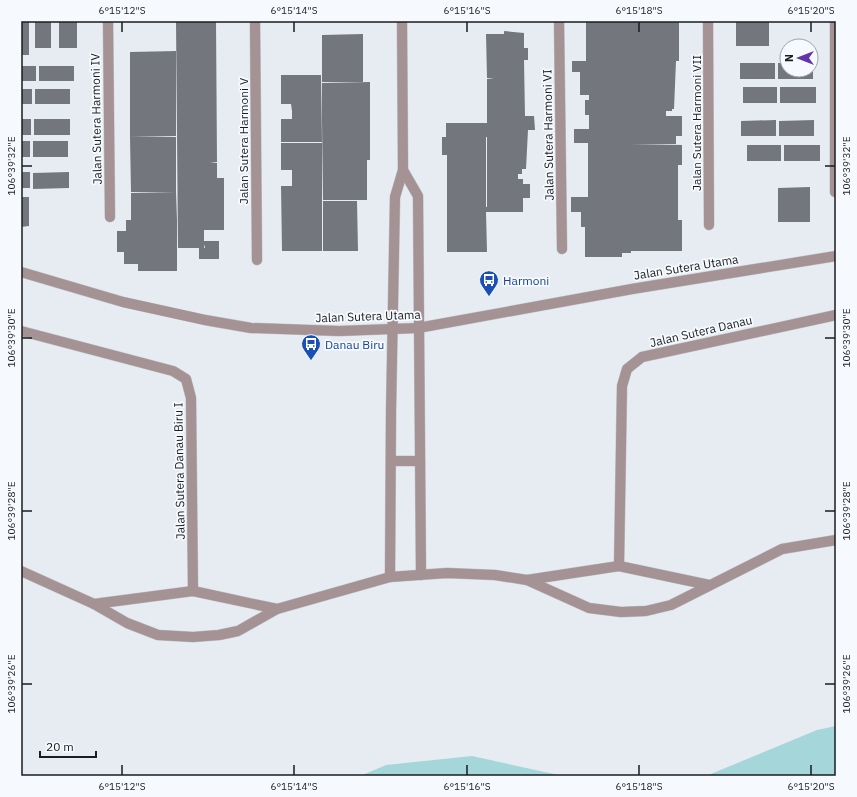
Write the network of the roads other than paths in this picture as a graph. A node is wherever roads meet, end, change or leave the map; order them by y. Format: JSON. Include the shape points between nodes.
{"nodes":[{"id":1,"x":108,"y":21,"type":"edge"},
{"id":2,"x":255,"y":21,"type":"edge"},
{"id":3,"x":402,"y":21,"type":"edge"},
{"id":4,"x":559,"y":21,"type":"edge"},
{"id":5,"x":708,"y":21,"type":"edge"},
{"id":6,"x":835,"y":21,"type":"edge"},
{"id":7,"x":404,"y":170,"type":"junction"},
{"id":8,"x":835,"y":192,"type":"dead end"},
{"id":9,"x":110,"y":217,"type":"dead end"},
{"id":10,"x":709,"y":225,"type":"dead end"},
{"id":11,"x":562,"y":249,"type":"dead end"},
{"id":12,"x":836,"y":256,"type":"edge"},
{"id":13,"x":257,"y":260,"type":"dead end"},
{"id":14,"x":21,"y":272,"type":"edge"},
{"id":15,"x":836,"y":315,"type":"edge"},
{"id":16,"x":418,"y":328,"type":"junction"},
{"id":17,"x":392,"y":329,"type":"junction"},
{"id":18,"x":21,"y":331,"type":"edge"},
{"id":19,"x":391,"y":461,"type":"junction"},
{"id":20,"x":420,"y":461,"type":"junction"},
{"id":21,"x":836,"y":540,"type":"edge"},
{"id":22,"x":620,"y":566,"type":"junction"},
{"id":23,"x":21,"y":571,"type":"edge"},
{"id":24,"x":420,"y":575,"type":"junction"},
{"id":25,"x":390,"y":577,"type":"junction"},
{"id":26,"x":527,"y":580,"type":"junction"},
{"id":27,"x":709,"y":584,"type":"junction"},
{"id":28,"x":193,"y":591,"type":"junction"},
{"id":29,"x":94,"y":604,"type":"junction"},
{"id":30,"x":277,"y":609,"type":"junction"}],
"edges":[{"from":1,"to":9,"type":"street","name":"Jalan Sutera Harmoni IV"},
{"from":2,"to":13,"type":"street","name":"Jalan Sutera Harmoni V"},
{"from":3,"to":7,"type":"street"},
{"from":4,"to":11,"type":"street","name":"Jalan Sutera Harmoni VI"},
{"from":5,"to":10,"type":"street","name":"Jalan Sutera Harmoni VII"},
{"from":6,"to":8,"type":"street"},
{"from":7,"to":16,"type":"street","via":[[418,196]]},
{"from":7,"to":17,"type":"street","via":[[395,197]]},
{"from":12,"to":16,"type":"street","name":"Jalan Sutera Utama","via":[[632,289]]},
{"from":14,"to":17,"type":"street","name":"Jalan Sutera Utama","via":[[165,312],[251,328]]},
{"from":15,"to":22,"type":"street","name":"Jalan Sutera Danau","via":[[642,357],[627,369],[622,386]]},
{"from":16,"to":17,"type":"street","name":"Jalan Sutera Utama"},
{"from":16,"to":20,"type":"street"},
{"from":17,"to":19,"type":"street"},
{"from":18,"to":28,"type":"street","name":"Jalan Sutera Danau Biru I","via":[[172,371],[186,379],[191,398]]},
{"from":19,"to":20,"type":"street"},
{"from":19,"to":25,"type":"street"},
{"from":20,"to":24,"type":"street"},
{"from":21,"to":27,"type":"street","via":[[782,550]]},
{"from":22,"to":26,"type":"street"},
{"from":22,"to":27,"type":"street"},
{"from":23,"to":29,"type":"street"},
{"from":24,"to":25,"type":"street"},
{"from":24,"to":26,"type":"street","via":[[467,572]]},
{"from":25,"to":30,"type":"street"},
{"from":26,"to":27,"type":"street","via":[[589,608],[621,612],[646,611],[671,605]]},
{"from":28,"to":29,"type":"street"},
{"from":28,"to":30,"type":"street"},
{"from":29,"to":30,"type":"street","via":[[127,623],[158,635],[193,637],[219,635],[238,630]]}]}
